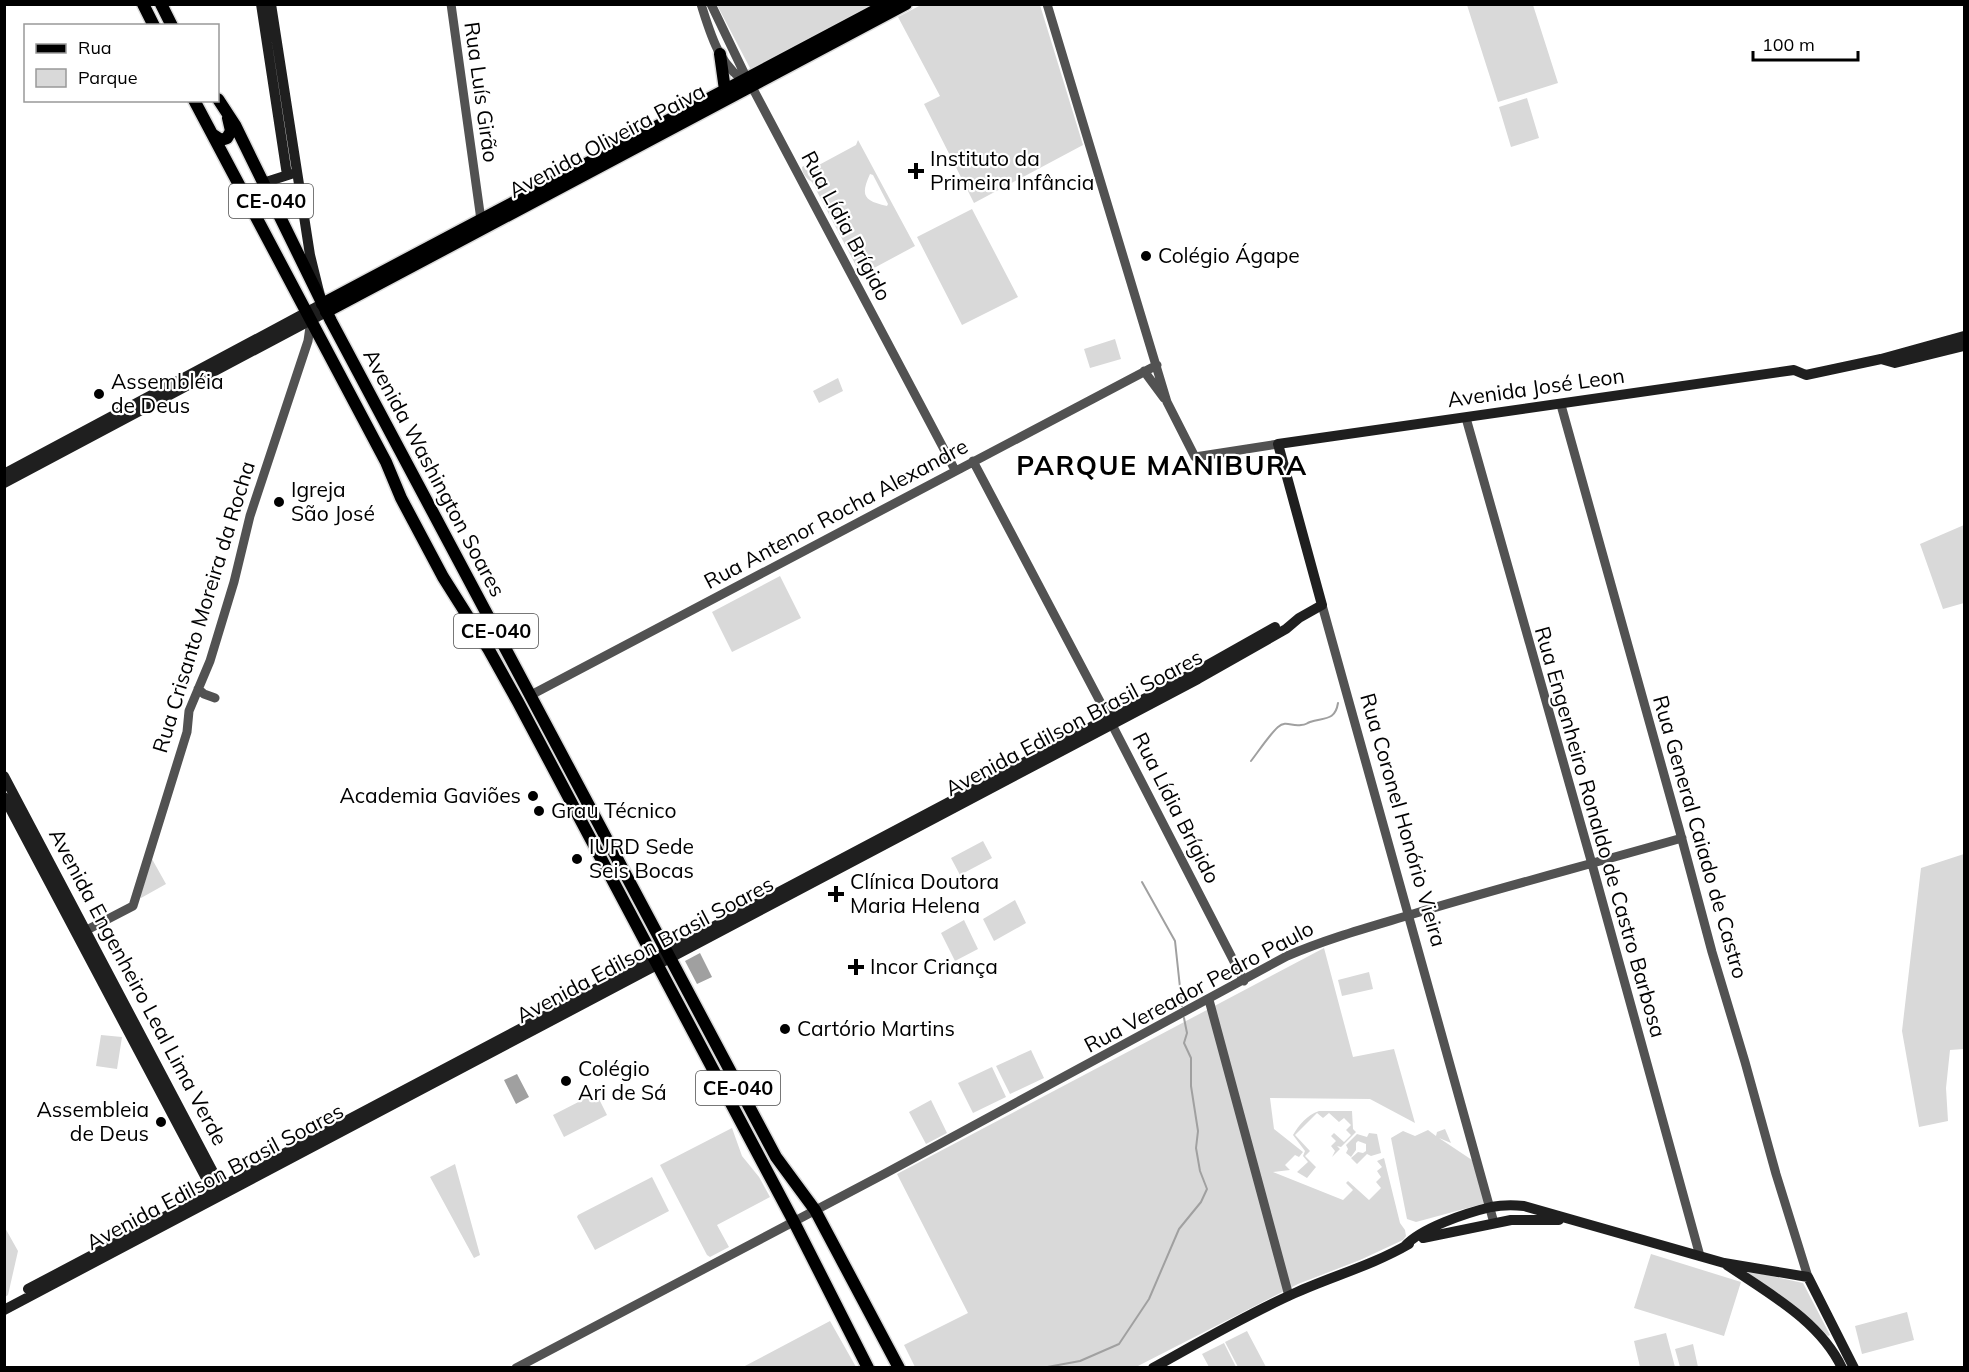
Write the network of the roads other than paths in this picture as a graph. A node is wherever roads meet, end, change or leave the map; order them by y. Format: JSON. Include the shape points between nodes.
{"nodes":[{"id":1,"x":143,"y":4,"type":"edge"},
{"id":2,"x":161,"y":4,"type":"edge"},
{"id":3,"x":261,"y":4,"type":"edge"},
{"id":4,"x":271,"y":4,"type":"edge"},
{"id":5,"x":451,"y":4,"type":"edge"},
{"id":6,"x":701,"y":4,"type":"edge"},
{"id":7,"x":711,"y":4,"type":"edge"},
{"id":8,"x":886,"y":4,"type":"edge"},
{"id":9,"x":906,"y":4,"type":"edge"},
{"id":10,"x":1047,"y":4,"type":"edge"},
{"id":11,"x":153,"y":24,"type":"edge"},
{"id":12,"x":171,"y":24,"type":"edge"},
{"id":13,"x":727,"y":39,"type":"junction"},
{"id":14,"x":713,"y":43,"type":"junction"},
{"id":15,"x":720,"y":54,"type":"junction"},
{"id":16,"x":747,"y":82,"type":"junction"},
{"id":17,"x":725,"y":90,"type":"junction"},
{"id":18,"x":219,"y":101,"type":"edge"},
{"id":19,"x":195,"y":102,"type":"edge"},
{"id":20,"x":226,"y":112,"type":"junction"},
{"id":21,"x":212,"y":134,"type":"junction"},
{"id":22,"x":298,"y":171,"type":"junction"},
{"id":23,"x":287,"y":175,"type":"junction"},
{"id":24,"x":263,"y":183,"type":"junction"},
{"id":25,"x":481,"y":220,"type":"junction"},
{"id":26,"x":324,"y":308,"type":"junction"},
{"id":27,"x":309,"y":316,"type":"junction"},
{"id":28,"x":1965,"y":336,"type":"edge"},
{"id":29,"x":1965,"y":346,"type":"edge"},
{"id":30,"x":1881,"y":359,"type":"junction"},
{"id":31,"x":1157,"y":365,"type":"junction"},
{"id":32,"x":1144,"y":371,"type":"junction"},
{"id":33,"x":1167,"y":402,"type":"junction"},
{"id":34,"x":1561,"y":405,"type":"junction"},
{"id":35,"x":1466,"y":418,"type":"junction"},
{"id":36,"x":1278,"y":444,"type":"junction"},
{"id":37,"x":973,"y":461,"type":"junction"},
{"id":38,"x":955,"y":470,"type":"junction"},
{"id":39,"x":4,"y":474,"type":"edge"},
{"id":40,"x":4,"y":483,"type":"edge"},
{"id":41,"x":1322,"y":605,"type":"junction"},
{"id":42,"x":198,"y":689,"type":"junction"},
{"id":43,"x":531,"y":695,"type":"junction"},
{"id":44,"x":215,"y":698,"type":"dead end"},
{"id":45,"x":1110,"y":721,"type":"junction"},
{"id":46,"x":4,"y":776,"type":"edge"},
{"id":47,"x":4,"y":797,"type":"edge"},
{"id":48,"x":1682,"y":838,"type":"junction"},
{"id":49,"x":1592,"y":864,"type":"junction"},
{"id":50,"x":1409,"y":915,"type":"junction"},
{"id":51,"x":82,"y":933,"type":"junction"},
{"id":52,"x":669,"y":955,"type":"junction"},
{"id":53,"x":656,"y":962,"type":"junction"},
{"id":54,"x":1244,"y":981,"type":"junction"},
{"id":55,"x":1209,"y":1000,"type":"junction"},
{"id":56,"x":217,"y":1192,"type":"junction"},
{"id":57,"x":1490,"y":1207,"type":"junction"},
{"id":58,"x":815,"y":1210,"type":"junction"},
{"id":59,"x":1571,"y":1220,"type":"junction"},
{"id":60,"x":794,"y":1222,"type":"junction"},
{"id":61,"x":1494,"y":1223,"type":"junction"},
{"id":62,"x":1405,"y":1246,"type":"junction"},
{"id":63,"x":1700,"y":1256,"type":"junction"},
{"id":64,"x":1724,"y":1263,"type":"junction"},
{"id":65,"x":1808,"y":1277,"type":"junction"},
{"id":66,"x":1289,"y":1296,"type":"junction"},
{"id":67,"x":4,"y":1303,"type":"edge"},
{"id":68,"x":4,"y":1310,"type":"edge"},
{"id":69,"x":516,"y":1368,"type":"edge"},
{"id":70,"x":868,"y":1368,"type":"edge"},
{"id":71,"x":899,"y":1368,"type":"edge"},
{"id":72,"x":1153,"y":1368,"type":"edge"},
{"id":73,"x":1842,"y":1368,"type":"edge"},
{"id":74,"x":1854,"y":1368,"type":"edge"}],
"edges":[{"from":1,"to":11,"type":"main road"},
{"from":2,"to":12,"type":"main road"},
{"from":3,"to":23,"type":"main road"},
{"from":4,"to":22,"type":"main road"},
{"from":5,"to":25,"type":"street","name":"Rua Luís Girão"},
{"from":6,"to":14,"type":"street","name":"Rua Lídia Brígido"},
{"from":7,"to":13,"type":"street","name":"Rua Lídia Brígido"},
{"from":8,"to":16,"type":"main road","name":"Avenida Oliveira Paiva"},
{"from":9,"to":16,"type":"main road","name":"Avenida Oliveira Paiva"},
{"from":10,"to":31,"type":"street"},
{"from":13,"to":14,"type":"street","via":[[719,36]]},
{"from":13,"to":16,"type":"street","name":"Rua Lídia Brígido"},
{"from":14,"to":15,"type":"street","name":"Rua Lídia Brígido"},
{"from":15,"to":16,"type":"street","name":"Rua Lídia Brígido","via":[[736,77]]},
{"from":15,"to":17,"type":"main road"},
{"from":16,"to":17,"type":"main road","name":"Avenida Oliveira Paiva"},
{"from":16,"to":26,"type":"main road","name":"Avenida Oliveira Paiva"},
{"from":16,"to":38,"type":"street","name":"Rua Lídia Brígido"},
{"from":17,"to":25,"type":"main road","name":"Avenida Oliveira Paiva"},
{"from":18,"to":20,"type":"main road","name":"Avenida Washington Soares","number":"CE-040"},
{"from":19,"to":21,"type":"main road","name":"Avenida Washington Soares","number":"CE-040"},
{"from":20,"to":21,"type":"main road","via":[[231,132],[221,140]]},
{"from":20,"to":24,"type":"main road","name":"Avenida Washington Soares","number":"CE-040"},
{"from":21,"to":27,"type":"main road","name":"Avenida Washington Soares","number":"CE-040"},
{"from":22,"to":23,"type":"main road"},
{"from":22,"to":26,"type":"main road","via":[[310,255]]},
{"from":23,"to":24,"type":"main road"},
{"from":24,"to":26,"type":"main road","name":"Avenida Washington Soares","number":"CE-040"},
{"from":25,"to":26,"type":"main road","name":"Avenida Oliveira Paiva"},
{"from":26,"to":27,"type":"main road"},
{"from":26,"to":43,"type":"main road","name":"Avenida Washington Soares","number":"CE-040"},
{"from":27,"to":39,"type":"main road"},
{"from":27,"to":40,"type":"main road"},
{"from":27,"to":42,"type":"street","name":"Rua Crisanto Moreira da Rocha","via":[[308,341],[250,516],[210,662]]},
{"from":27,"to":53,"type":"main road","name":"Avenida Washington Soares","number":"CE-040","via":[[443,577],[512,691]]},
{"from":28,"to":30,"type":"main road","name":"Avenida José Leon"},
{"from":29,"to":30,"type":"main road","name":"Avenida José Leon","via":[[1895,363]]},
{"from":30,"to":34,"type":"main road","name":"Avenida José Leon","via":[[1806,375],[1794,370]]},
{"from":31,"to":32,"type":"street","name":"Rua Antenor Rocha Alexandre"},
{"from":31,"to":33,"type":"street"},
{"from":32,"to":33,"type":"street"},
{"from":32,"to":37,"type":"street","name":"Rua Antenor Rocha Alexandre"},
{"from":33,"to":36,"type":"street","name":"Avenida José Leon","via":[[1195,457]]},
{"from":34,"to":35,"type":"main road","name":"Avenida José Leon"},
{"from":34,"to":48,"type":"street","name":"Rua General Caiado de Castro"},
{"from":35,"to":36,"type":"main road","name":"Avenida José Leon"},
{"from":35,"to":49,"type":"street","name":"Rua Engenheiro Ronaldo de Castro Barbosa"},
{"from":36,"to":41,"type":"main road","name":"Rua Coronel Honório Vieira"},
{"from":37,"to":38,"type":"street","name":"Rua Antenor Rocha Alexandre"},
{"from":37,"to":45,"type":"street","name":"Rua Lídia Brígido"},
{"from":38,"to":43,"type":"street","name":"Rua Antenor Rocha Alexandre"},
{"from":41,"to":45,"type":"main road","name":"Avenida Edilson Brasil Soares","via":[[1287,620]]},
{"from":41,"to":50,"type":"street","name":"Rua Coronel Honório Vieira"},
{"from":42,"to":44,"type":"street"},
{"from":42,"to":51,"type":"street","name":"Rua Crisanto Moreira da Rocha","via":[[133,906]]},
{"from":43,"to":52,"type":"main road","name":"Avenida Washington Soares","number":"CE-040"},
{"from":45,"to":52,"type":"main road","name":"Avenida Edilson Brasil Soares"},
{"from":45,"to":54,"type":"street","name":"Rua Lídia Brígido"},
{"from":46,"to":51,"type":"main road","name":"Avenida Engenheiro Leal Lima Verde"},
{"from":47,"to":51,"type":"main road","name":"Avenida Engenheiro Leal Lima Verde"},
{"from":48,"to":49,"type":"street","name":"Rua Vereador Pedro Paulo"},
{"from":48,"to":65,"type":"street","name":"Rua General Caiado de Castro"},
{"from":49,"to":50,"type":"street","name":"Rua Vereador Pedro Paulo"},
{"from":49,"to":63,"type":"street","name":"Rua Engenheiro Ronaldo de Castro Barbosa"},
{"from":50,"to":54,"type":"street","name":"Rua Vereador Pedro Paulo","via":[[1321,942]]},
{"from":50,"to":57,"type":"street","name":"Rua Coronel Honório Vieira"},
{"from":51,"to":56,"type":"main road","name":"Avenida Engenheiro Leal Lima Verde"},
{"from":52,"to":53,"type":"main road","name":"Avenida Edilson Brasil Soares"},
{"from":52,"to":58,"type":"main road","name":"Avenida Washington Soares","number":"CE-040","via":[[776,1157]]},
{"from":53,"to":56,"type":"main road","name":"Avenida Edilson Brasil Soares"},
{"from":53,"to":60,"type":"main road","name":"Avenida Washington Soares","number":"CE-040"},
{"from":54,"to":55,"type":"street","name":"Rua Vereador Pedro Paulo"},
{"from":55,"to":58,"type":"street","name":"Rua Vereador Pedro Paulo"},
{"from":55,"to":66,"type":"street"},
{"from":56,"to":67,"type":"main road","name":"Avenida Edilson Brasil Soares"},
{"from":56,"to":68,"type":"main road","name":"Avenida Edilson Brasil Soares"},
{"from":57,"to":59,"type":"main road","via":[[1524,1206]]},
{"from":57,"to":61,"type":"street","name":"Rua Coronel Honório Vieira"},
{"from":57,"to":62,"type":"main road","via":[[1437,1226]]},
{"from":58,"to":60,"type":"street","name":"Rua Vereador Pedro Paulo"},
{"from":58,"to":71,"type":"main road","name":"Avenida Washington Soares","number":"CE-040"},
{"from":59,"to":61,"type":"main road","via":[[1529,1218]]},
{"from":59,"to":63,"type":"main road"},
{"from":60,"to":69,"type":"street","name":"Rua Vereador Pedro Paulo"},
{"from":60,"to":70,"type":"main road","name":"Avenida Washington Soares","number":"CE-040"},
{"from":61,"to":62,"type":"main road"},
{"from":62,"to":66,"type":"main road"},
{"from":63,"to":64,"type":"main road"},
{"from":64,"to":65,"type":"main road"},
{"from":64,"to":73,"type":"main road","via":[[1788,1306],[1834,1352]]},
{"from":65,"to":74,"type":"main road"},
{"from":66,"to":72,"type":"main road"}]}
